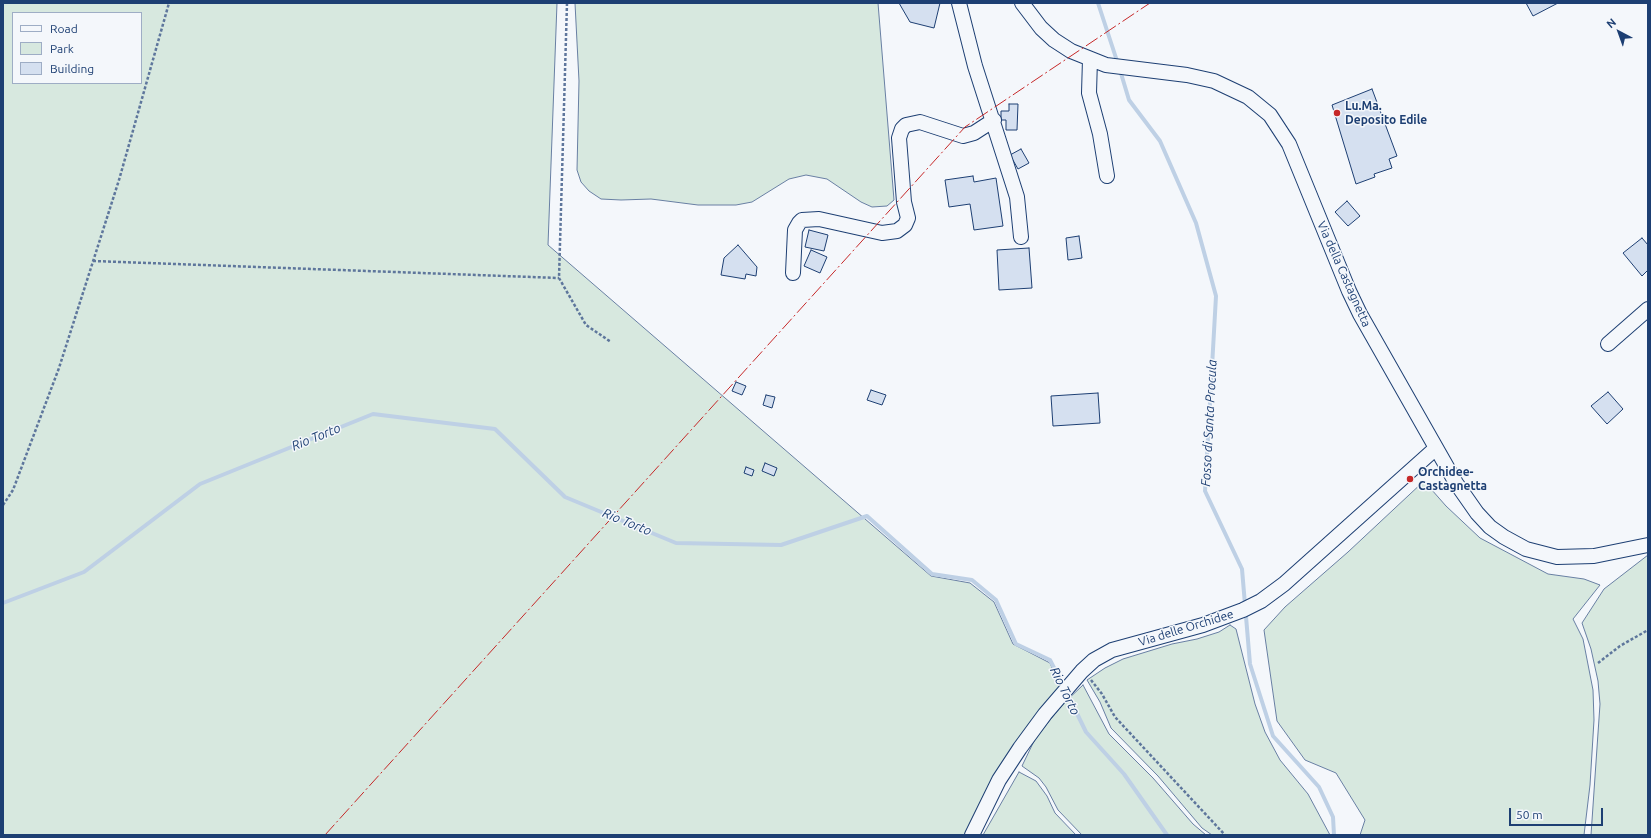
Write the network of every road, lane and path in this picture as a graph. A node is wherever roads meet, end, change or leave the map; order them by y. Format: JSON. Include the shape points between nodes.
{"nodes":[{"id":1,"x":169,"y":3,"type":"edge"},
{"id":2,"x":567,"y":3,"type":"edge"},
{"id":3,"x":959,"y":3,"type":"edge"},
{"id":4,"x":1022,"y":3,"type":"edge"},
{"id":5,"x":1090,"y":59,"type":"junction"},
{"id":6,"x":994,"y":120,"type":"junction"},
{"id":7,"x":1107,"y":176,"type":"dead end"},
{"id":8,"x":1021,"y":237,"type":"dead end"},
{"id":9,"x":93,"y":261,"type":"junction"},
{"id":10,"x":793,"y":273,"type":"dead end"},
{"id":11,"x":559,"y":278,"type":"junction"},
{"id":12,"x":1648,"y":309,"type":"edge"},
{"id":13,"x":612,"y":342,"type":"dead end"},
{"id":14,"x":1608,"y":344,"type":"dead end"},
{"id":15,"x":1436,"y":448,"type":"junction"},
{"id":16,"x":3,"y":505,"type":"edge"},
{"id":17,"x":1648,"y":545,"type":"edge"},
{"id":18,"x":1648,"y":630,"type":"edge"},
{"id":19,"x":1598,"y":663,"type":"dead end"},
{"id":20,"x":1082,"y":671,"type":"junction"},
{"id":21,"x":972,"y":835,"type":"edge"},
{"id":22,"x":1226,"y":835,"type":"edge"}],
"edges":[{"from":1,"to":9,"type":"path","via":[[119,180]]},
{"from":2,"to":11,"type":"path"},
{"from":3,"to":6,"type":"street","via":[[975,66]]},
{"from":4,"to":5,"type":"street","name":"Via della Castagnetta","via":[[1054,40]]},
{"from":5,"to":7,"type":"street","via":[[1089,93],[1100,134]]},
{"from":5,"to":15,"type":"street","name":"Via della Castagnetta","via":[[1106,65],[1187,75],[1223,84],[1256,102],[1274,120],[1289,144],[1354,303]]},
{"from":6,"to":8,"type":"street","via":[[1017,197]]},
{"from":6,"to":10,"type":"street","via":[[974,133],[963,136],[920,122],[906,125],[899,138],[904,202],[908,218],[905,225],[897,231],[882,233],[819,219],[802,220],[795,230]]},
{"from":9,"to":11,"type":"path"},
{"from":9,"to":16,"type":"path","via":[[59,368],[13,490]]},
{"from":11,"to":13,"type":"path","via":[[586,325]]},
{"from":12,"to":14,"type":"street"},
{"from":15,"to":17,"type":"street","name":"Via della Castagnetta","via":[[1480,517],[1497,532],[1522,547],[1550,556],[1580,558]]},
{"from":15,"to":20,"type":"street","name":"Via delle Orchidee","via":[[1282,587],[1267,597],[1237,612],[1198,626],[1112,650]]},
{"from":18,"to":19,"type":"path","via":[[1620,646]]},
{"from":20,"to":21,"type":"street","name":"Via delle Orchidee","via":[[1039,722],[1007,766]]},
{"from":20,"to":22,"type":"path","via":[[1102,694],[1115,717]]}]}
